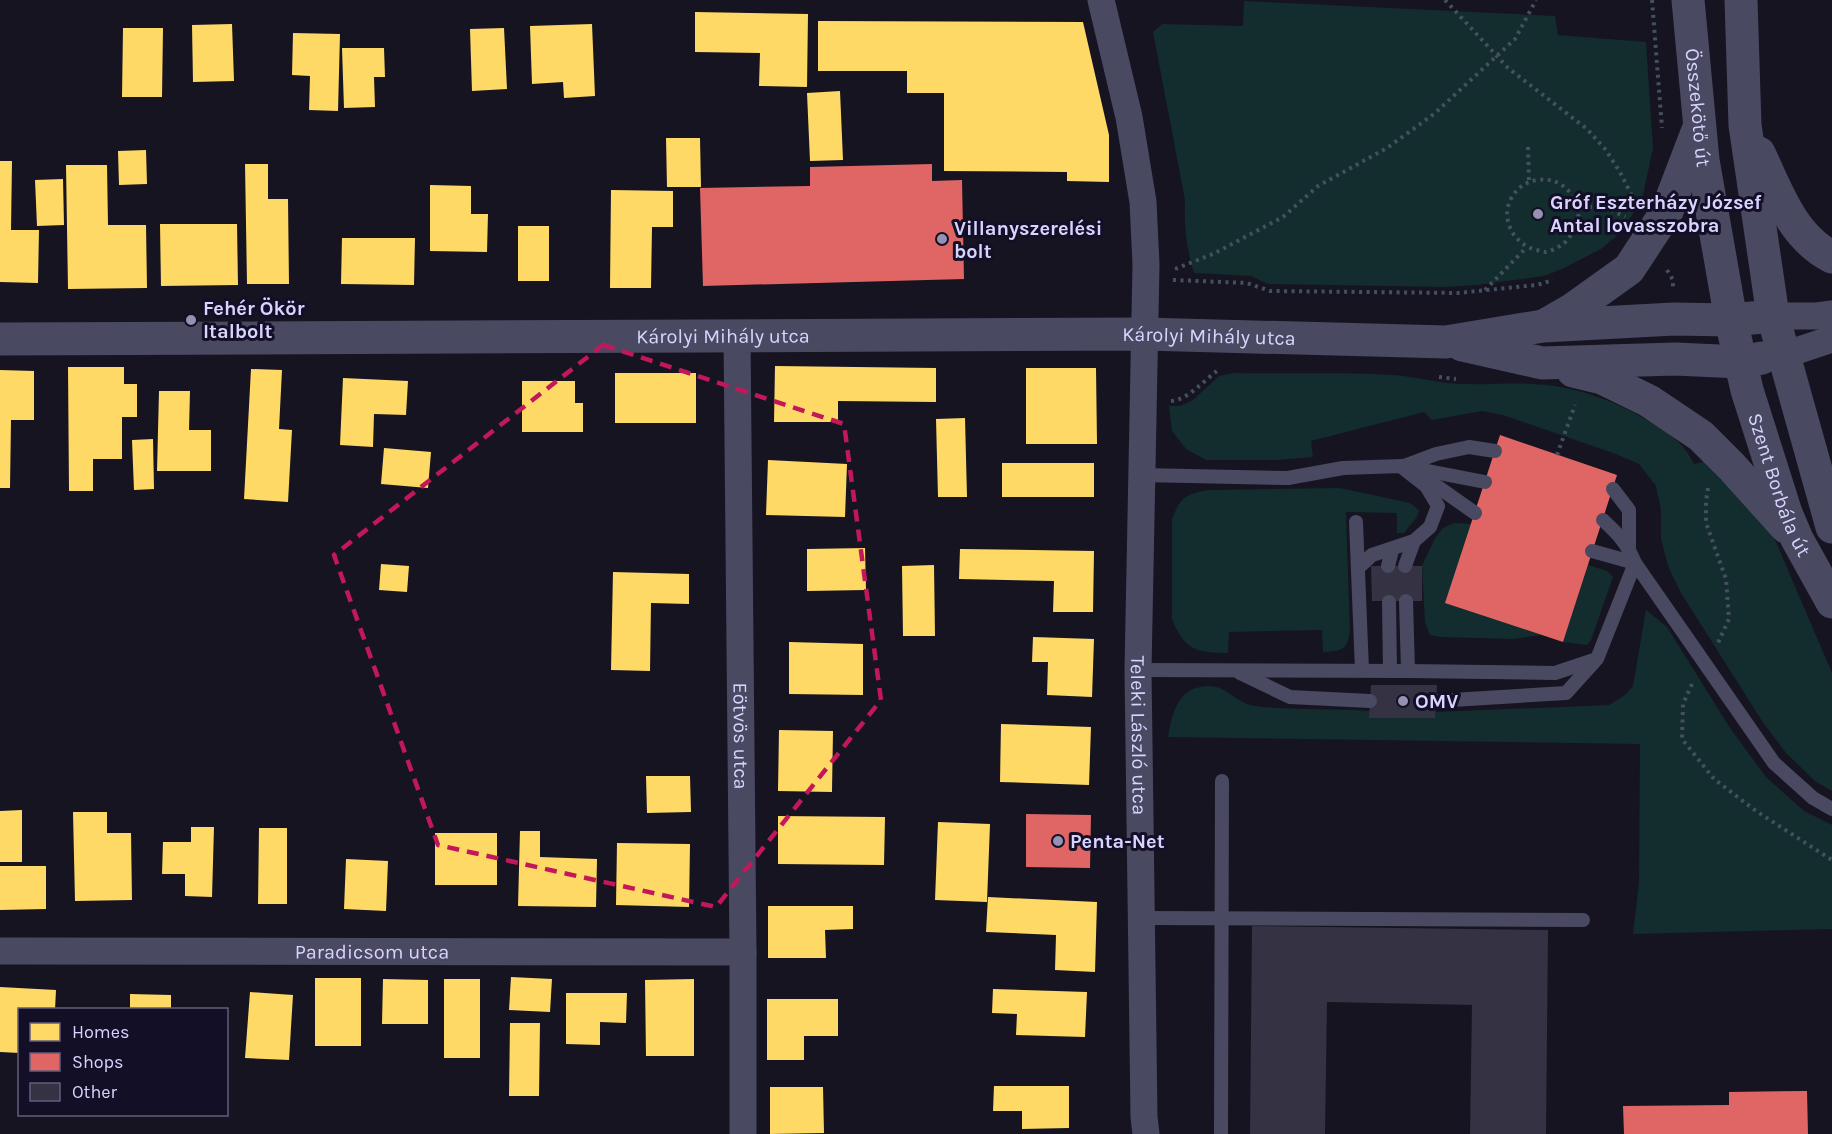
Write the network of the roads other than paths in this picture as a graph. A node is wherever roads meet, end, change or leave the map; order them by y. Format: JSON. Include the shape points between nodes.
{"nodes":[{"id":1,"x":1101,"y":0,"type":"edge"},
{"id":2,"x":1688,"y":0,"type":"edge"},
{"id":3,"x":1741,"y":0,"type":"edge"},
{"id":4,"x":1745,"y":125,"type":"junction"},
{"id":5,"x":1700,"y":126,"type":"junction"},
{"id":6,"x":1832,"y":257,"type":"edge"},
{"id":7,"x":1832,"y":314,"type":"edge"},
{"id":8,"x":1773,"y":316,"type":"junction"},
{"id":9,"x":1731,"y":320,"type":"junction"},
{"id":10,"x":1543,"y":326,"type":"junction"},
{"id":11,"x":1144,"y":334,"type":"junction"},
{"id":12,"x":737,"y":337,"type":"junction"},
{"id":13,"x":0,"y":339,"type":"edge"},
{"id":14,"x":1832,"y":339,"type":"edge"},
{"id":15,"x":1446,"y":342,"type":"junction"},
{"id":16,"x":1784,"y":356,"type":"junction"},
{"id":17,"x":1741,"y":362,"type":"junction"},
{"id":18,"x":1542,"y":363,"type":"junction"},
{"id":19,"x":1495,"y":451,"type":"dead end"},
{"id":20,"x":1402,"y":466,"type":"junction"},
{"id":21,"x":1142,"y":475,"type":"junction"},
{"id":22,"x":1485,"y":482,"type":"dead end"},
{"id":23,"x":1613,"y":489,"type":"dead end"},
{"id":24,"x":1831,"y":512,"type":"edge"},
{"id":25,"x":1475,"y":513,"type":"dead end"},
{"id":26,"x":1603,"y":520,"type":"dead end"},
{"id":27,"x":1356,"y":522,"type":"dead end"},
{"id":28,"x":1797,"y":539,"type":"junction"},
{"id":29,"x":1414,"y":542,"type":"junction"},
{"id":30,"x":1629,"y":547,"type":"junction"},
{"id":31,"x":1392,"y":550,"type":"junction"},
{"id":32,"x":1592,"y":552,"type":"dead end"},
{"id":33,"x":1635,"y":563,"type":"junction"},
{"id":34,"x":1388,"y":566,"type":"dead end"},
{"id":35,"x":1405,"y":566,"type":"dead end"},
{"id":36,"x":1358,"y":568,"type":"junction"},
{"id":37,"x":1389,"y":602,"type":"dead end"},
{"id":38,"x":1406,"y":602,"type":"dead end"},
{"id":39,"x":1832,"y":602,"type":"edge"},
{"id":40,"x":1597,"y":659,"type":"junction"},
{"id":41,"x":1138,"y":670,"type":"junction"},
{"id":42,"x":1235,"y":670,"type":"junction"},
{"id":43,"x":1362,"y":670,"type":"junction"},
{"id":44,"x":1390,"y":671,"type":"junction"},
{"id":45,"x":1408,"y":671,"type":"junction"},
{"id":46,"x":1370,"y":701,"type":"dead end"},
{"id":47,"x":1436,"y":701,"type":"dead end"},
{"id":48,"x":1222,"y":781,"type":"dead end"},
{"id":49,"x":1832,"y":809,"type":"edge"},
{"id":50,"x":1141,"y":918,"type":"junction"},
{"id":51,"x":1221,"y":919,"type":"junction"},
{"id":52,"x":1583,"y":920,"type":"dead end"},
{"id":53,"x":0,"y":951,"type":"edge"},
{"id":54,"x":743,"y":952,"type":"junction"},
{"id":55,"x":743,"y":1134,"type":"edge"},
{"id":56,"x":1146,"y":1134,"type":"edge"},
{"id":57,"x":1221,"y":1134,"type":"edge"}],
"edges":[{"from":1,"to":11,"type":"street","name":"Teleki László utca","via":[[1129,117],[1143,202]]},
{"from":2,"to":5,"type":"street","name":"Összekötő út"},
{"from":3,"to":4,"type":"street"},
{"from":4,"to":6,"type":"street","via":[[1793,222],[1820,251]]},
{"from":4,"to":8,"type":"street"},
{"from":5,"to":9,"type":"street","name":"Összekötő út"},
{"from":5,"to":10,"type":"street","via":[[1667,211],[1629,269]]},
{"from":7,"to":8,"type":"street"},
{"from":8,"to":9,"type":"street","name":"Károlyi Mihály utca"},
{"from":8,"to":16,"type":"street","name":"Szent Borbála út"},
{"from":9,"to":10,"type":"street","name":"Károlyi Mihály utca"},
{"from":9,"to":17,"type":"street","name":"Összekötő út"},
{"from":10,"to":15,"type":"street","name":"Károlyi Mihály utca"},
{"from":11,"to":12,"type":"street","name":"Károlyi Mihály utca"},
{"from":11,"to":15,"type":"street","name":"Károlyi Mihály utca"},
{"from":11,"to":21,"type":"street","name":"Teleki László utca"},
{"from":12,"to":13,"type":"street","name":"Károlyi Mihály utca"},
{"from":12,"to":54,"type":"street","name":"Eötvös utca"},
{"from":14,"to":16,"type":"street","name":"Károlyi Mihály utca"},
{"from":15,"to":18,"type":"street","name":"Károlyi Mihály utca"},
{"from":16,"to":17,"type":"street","name":"Károlyi Mihály utca"},
{"from":16,"to":24,"type":"street","name":"Szent Borbála út"},
{"from":17,"to":18,"type":"street","name":"Károlyi Mihály utca","via":[[1675,359]]},
{"from":17,"to":28,"type":"street","name":"Szent Borbála út"},
{"from":18,"to":28,"type":"street","via":[[1602,378],[1649,401],[1701,436]]},
{"from":19,"to":20,"type":"lane","via":[[1469,447]]},
{"from":20,"to":21,"type":"lane","via":[[1343,468],[1288,478]]},
{"from":20,"to":22,"type":"lane"},
{"from":20,"to":25,"type":"lane"},
{"from":20,"to":29,"type":"lane","via":[[1426,486],[1438,506],[1430,527]]},
{"from":21,"to":41,"type":"street","name":"Teleki László utca"},
{"from":23,"to":30,"type":"lane","via":[[1629,510]]},
{"from":26,"to":30,"type":"lane"},
{"from":27,"to":36,"type":"lane"},
{"from":28,"to":39,"type":"street","name":"Szent Borbála út"},
{"from":29,"to":31,"type":"lane"},
{"from":29,"to":35,"type":"lane"},
{"from":30,"to":33,"type":"lane"},
{"from":31,"to":34,"type":"lane"},
{"from":31,"to":36,"type":"lane","via":[[1372,555]]},
{"from":32,"to":33,"type":"lane"},
{"from":33,"to":40,"type":"lane"},
{"from":33,"to":49,"type":"lane","via":[[1774,763],[1813,798]]},
{"from":36,"to":43,"type":"lane"},
{"from":37,"to":44,"type":"lane"},
{"from":38,"to":45,"type":"lane"},
{"from":40,"to":45,"type":"lane","via":[[1555,673]]},
{"from":40,"to":47,"type":"lane","via":[[1566,693]]},
{"from":41,"to":42,"type":"lane"},
{"from":41,"to":50,"type":"street","name":"Teleki László utca"},
{"from":42,"to":43,"type":"lane"},
{"from":42,"to":46,"type":"lane","via":[[1290,697]]},
{"from":43,"to":44,"type":"lane"},
{"from":44,"to":45,"type":"lane"},
{"from":48,"to":51,"type":"lane"},
{"from":50,"to":51,"type":"lane"},
{"from":50,"to":56,"type":"street","name":"Teleki László utca"},
{"from":51,"to":52,"type":"lane"},
{"from":51,"to":57,"type":"lane"},
{"from":53,"to":54,"type":"street","name":"Paradicsom utca"},
{"from":54,"to":55,"type":"street","name":"Eötvös utca"}]}
